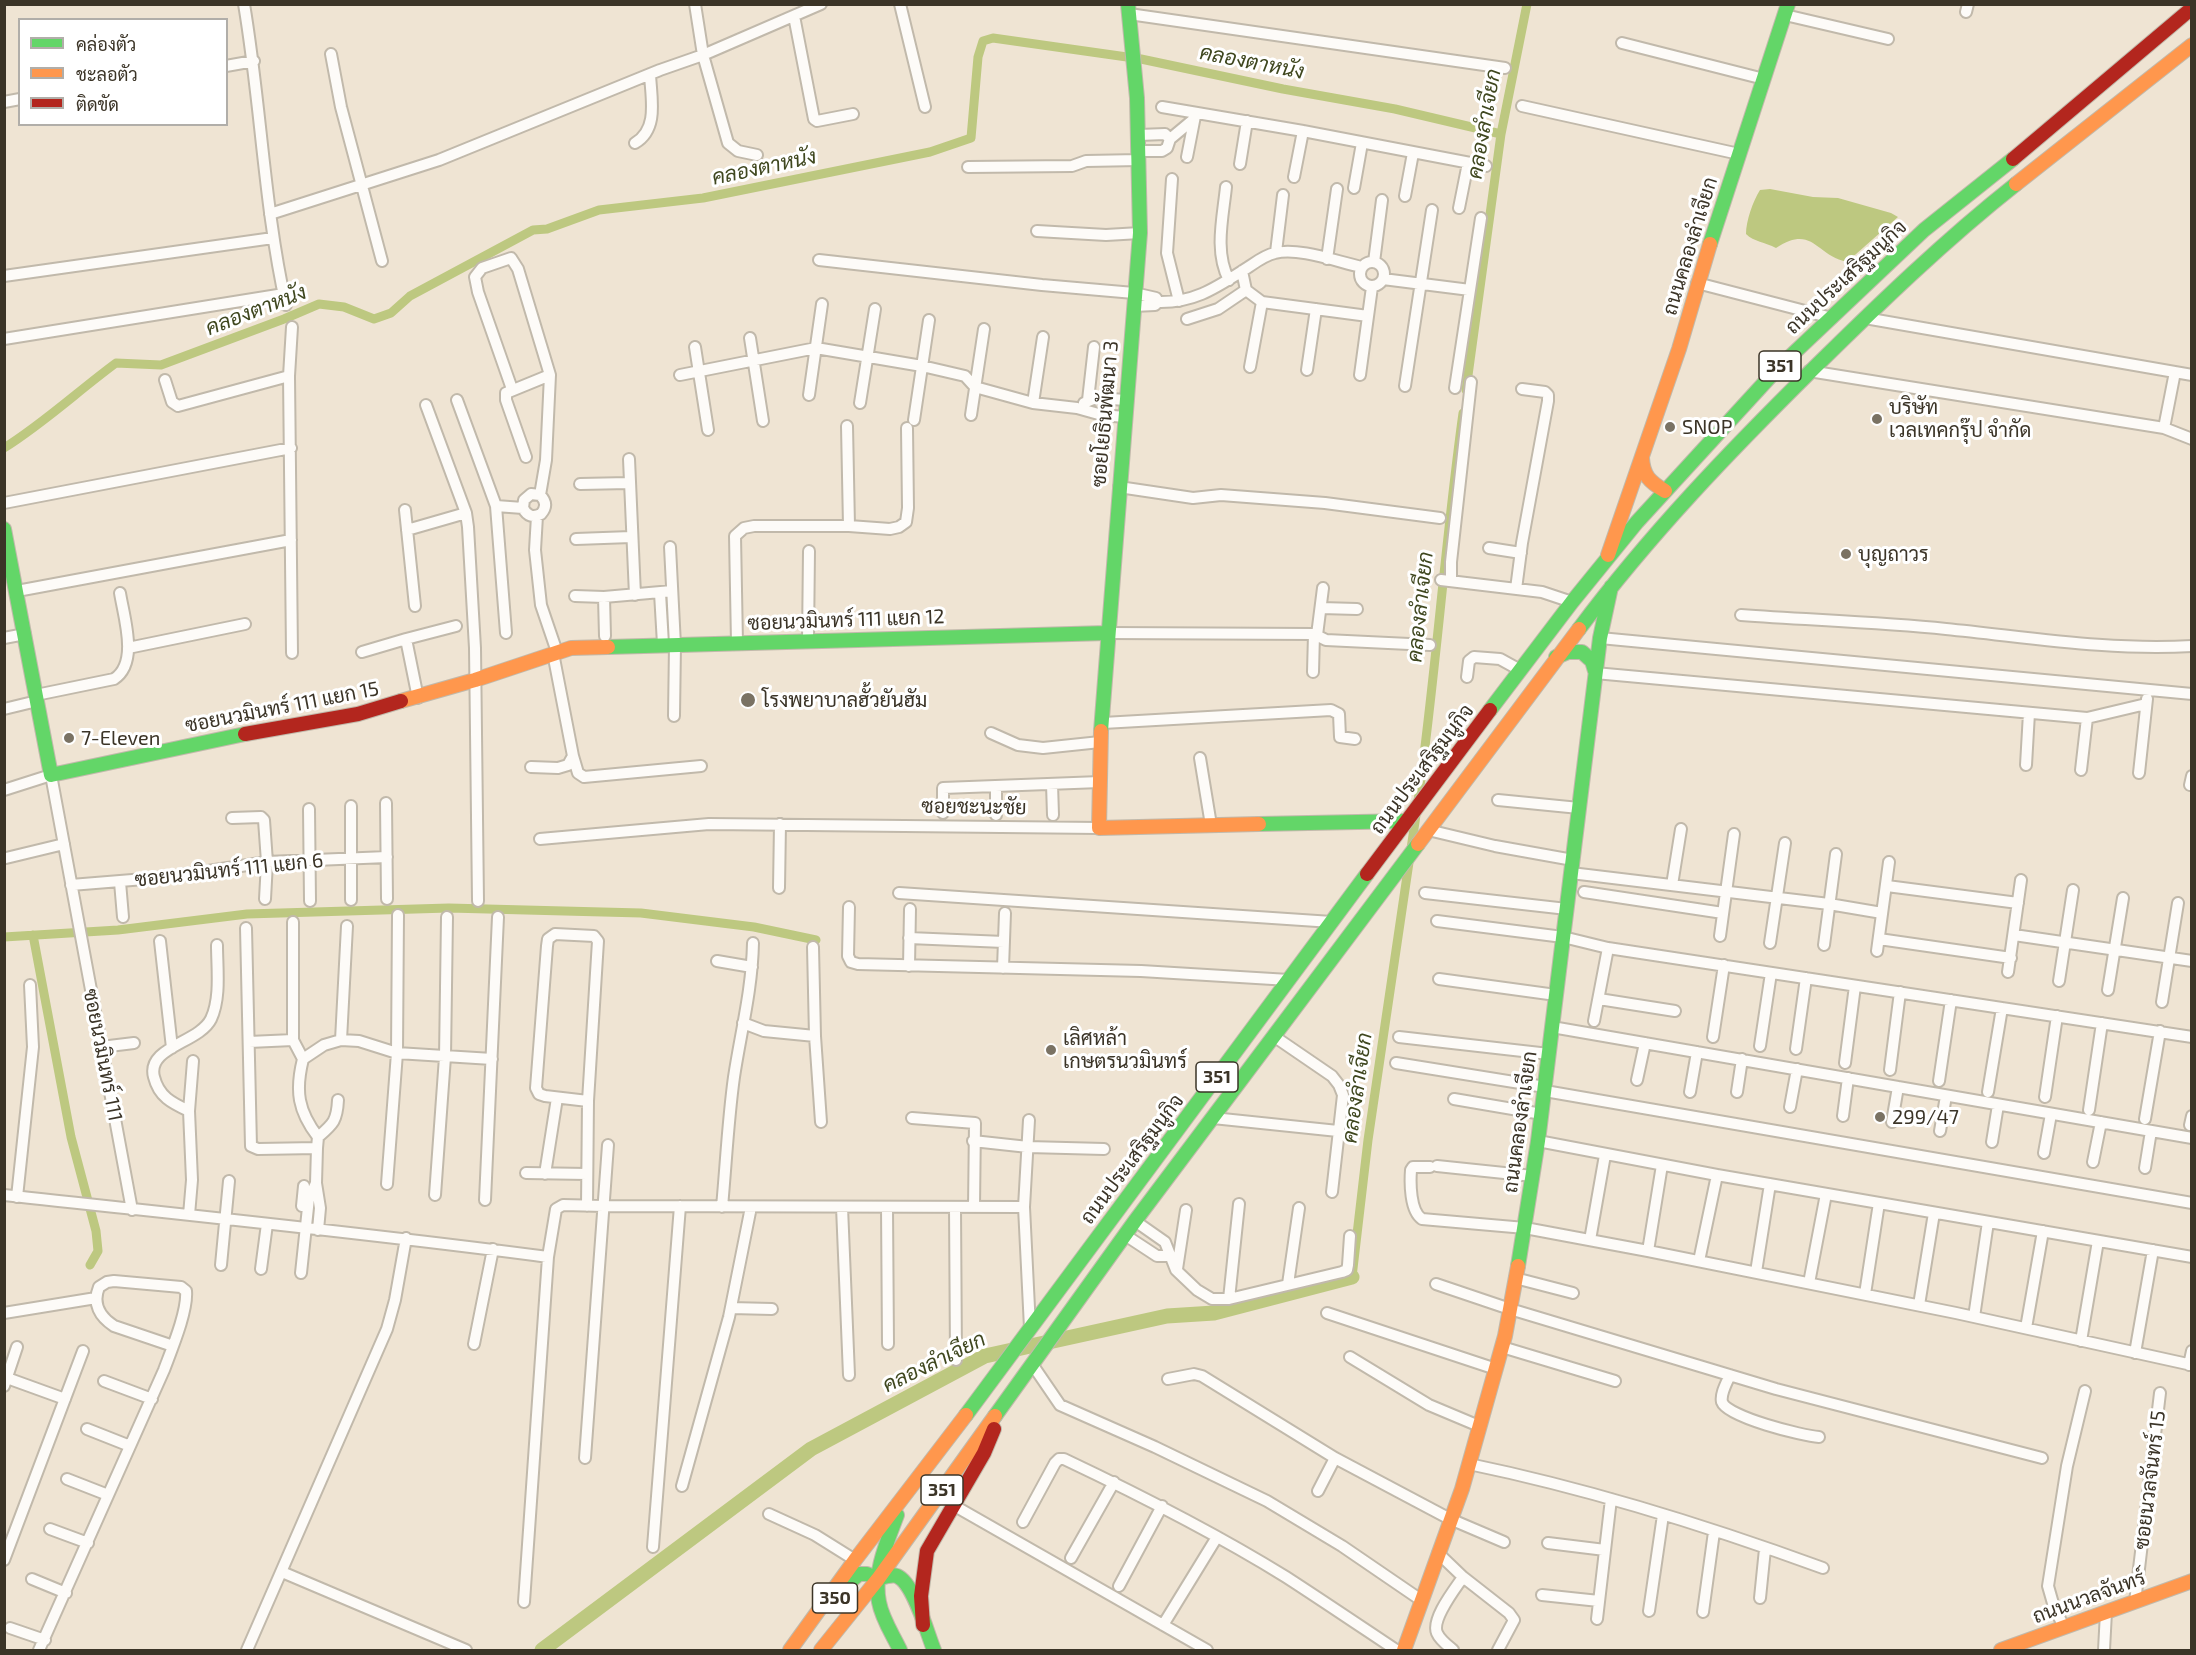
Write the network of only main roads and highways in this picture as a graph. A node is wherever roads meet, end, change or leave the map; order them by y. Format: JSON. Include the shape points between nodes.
{"nodes":[{"id":1,"x":2192,"y":8,"type":"edge"},
{"id":2,"x":1128,"y":9,"type":"edge"},
{"id":3,"x":1787,"y":10,"type":"edge"},
{"id":4,"x":2192,"y":45,"type":"edge"},
{"id":5,"x":1642,"y":453,"type":"junction"},
{"id":6,"x":1665,"y":491,"type":"junction"},
{"id":7,"x":4,"y":529,"type":"edge"},
{"id":8,"x":1607,"y":558,"type":"junction"},
{"id":9,"x":8,"y":565,"type":"edge"},
{"id":10,"x":1611,"y":585,"type":"junction"},
{"id":11,"x":1107,"y":633,"type":"junction"},
{"id":12,"x":586,"y":647,"type":"joint"},
{"id":13,"x":1556,"y":657,"type":"junction"},
{"id":14,"x":1595,"y":673,"type":"junction"},
{"id":15,"x":1409,"y":819,"type":"junction"},
{"id":16,"x":1099,"y":828,"type":"joint"},
{"id":17,"x":1006,"y":1400,"type":"junction"},
{"id":18,"x":910,"y":1490,"type":"junction"},
{"id":19,"x":881,"y":1527,"type":"junction"},
{"id":20,"x":878,"y":1579,"type":"junction"},
{"id":21,"x":2192,"y":1581,"type":"edge"},
{"id":22,"x":822,"y":1616,"type":"junction"},
{"id":23,"x":923,"y":1625,"type":"junction"},
{"id":24,"x":838,"y":1629,"type":"junction"},
{"id":25,"x":794,"y":1645,"type":"edge"},
{"id":26,"x":821,"y":1650,"type":"edge"},
{"id":27,"x":900,"y":1650,"type":"edge"},
{"id":28,"x":934,"y":1650,"type":"edge"},
{"id":29,"x":1404,"y":1650,"type":"edge"},
{"id":30,"x":2001,"y":1650,"type":"edge"}],
"edges":[{"from":1,"to":6,"type":"main road","name":"ถนนประเสริฐมนูกิจ","number":"351","via":[[1924,230],[1778,368]]},
{"from":2,"to":11,"type":"main road","name":"ซอยโยธินพัฒนา 3","via":[[1139,135],[1140,233]]},
{"from":3,"to":5,"type":"main road","name":"ถนนคลองลำเจียก"},
{"from":4,"to":10,"type":"main road","name":"ถนนประเสริฐมนูกิจ","number":"351","via":[[1938,249],[1809,371],[1698,485]]},
{"from":5,"to":6,"type":"main road","via":[[1646,478]]},
{"from":5,"to":8,"type":"main road","name":"ถนนคลองลำเจียก"},
{"from":6,"to":8,"type":"main road","name":"ถนนประเสริฐมนูกิจ","number":"351"},
{"from":7,"to":9,"type":"main road"},
{"from":8,"to":15,"type":"main road","name":"ถนนประเสริฐมนูกิจ","number":"351"},
{"from":9,"to":12,"type":"main road","name":"ซอยนวมินทร์ 111 แยก 15","via":[[51,775],[358,714],[555,652]]},
{"from":10,"to":13,"type":"main road","name":"ถนนประเสริฐมนูกิจ","number":"351"},
{"from":10,"to":14,"type":"main road","name":"ถนนคลองลำเจียก"},
{"from":11,"to":12,"type":"main road","name":"ซอยนวมินทร์ 111 แยก 12"},
{"from":11,"to":16,"type":"main road","name":"ซอยโยธินพัฒนา 3"},
{"from":13,"to":14,"type":"main road","via":[[1582,652],[1592,661]]},
{"from":13,"to":17,"type":"main road","name":"ถนนประเสริฐมนูกิจ","number":"351"},
{"from":14,"to":29,"type":"main road","name":"ถนนคลองลำเจียก","via":[[1542,1114],[1510,1309],[1470,1464]]},
{"from":15,"to":16,"type":"main road","name":"ซอยชะนะชัย"},
{"from":15,"to":18,"type":"main road","name":"ถนนประเสริฐมนูกิจ","number":"351"},
{"from":17,"to":20,"type":"main road","name":"ถนนประเสริฐมนูกิจ","number":"351"},
{"from":17,"to":23,"type":"main road","via":[[984,1453],[927,1551],[921,1596]]},
{"from":18,"to":19,"type":"main road","name":"ถนนประเสริฐมนูกิจ","number":"351"},
{"from":18,"to":20,"type":"main road","via":[[889,1538]]},
{"from":19,"to":20,"type":"main road","number":"350","via":[[872,1554]]},
{"from":19,"to":25,"type":"main road","name":"ถนนประเสริฐมนูกิจ","number":"351"},
{"from":20,"to":22,"type":"main road","number":"350","via":[[869,1574],[855,1575]]},
{"from":20,"to":23,"type":"main road","number":"350","via":[[891,1575],[904,1581]]},
{"from":20,"to":24,"type":"main road","name":"ถนนประเสริฐมนูกิจ","number":"351"},
{"from":20,"to":27,"type":"main road","number":"350","via":[[881,1610]]},
{"from":21,"to":30,"type":"main road","name":"ถนนนวลจันทร์"},
{"from":22,"to":24,"type":"main road"},
{"from":22,"to":25,"type":"main road","number":"350"},
{"from":23,"to":28,"type":"main road","number":"350"},
{"from":24,"to":26,"type":"main road","name":"ถนนประเสริฐมนูกิจ","number":"351"}]}
